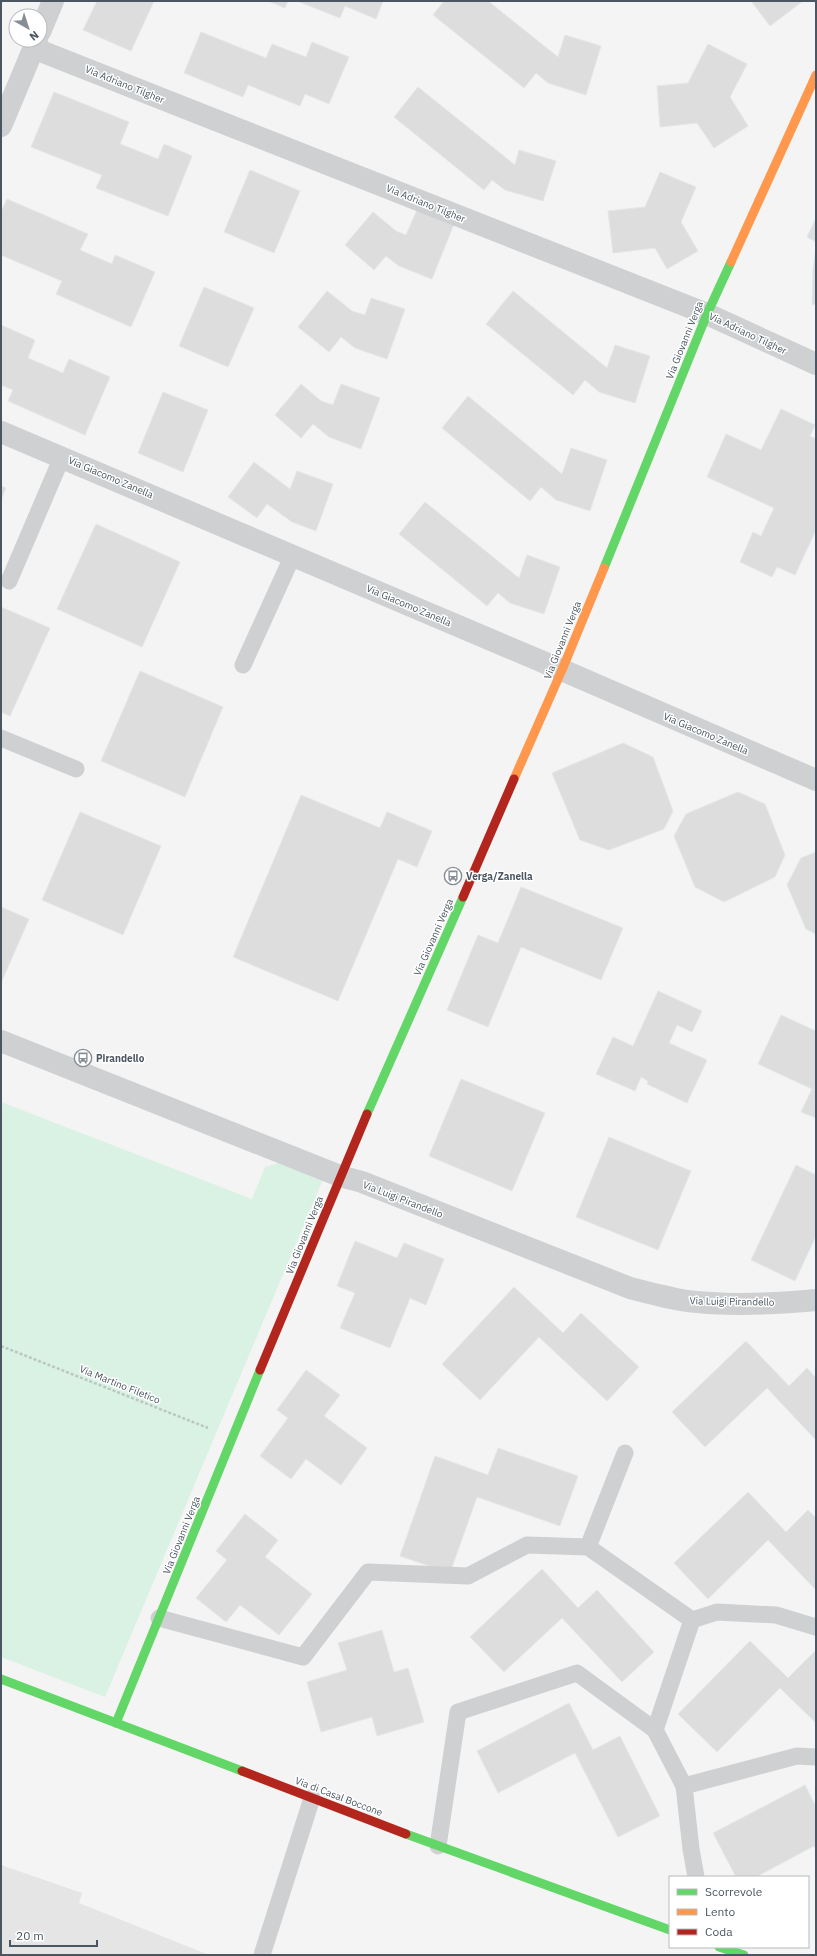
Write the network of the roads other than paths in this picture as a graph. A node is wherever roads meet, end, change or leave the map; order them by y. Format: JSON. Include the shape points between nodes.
{"nodes":[{"id":1,"x":53,"y":1,"type":"edge"},
{"id":2,"x":48,"y":13,"type":"edge"},
{"id":3,"x":48,"y":44,"type":"edge"},
{"id":4,"x":34,"y":48,"type":"edge"},
{"id":5,"x":816,"y":75,"type":"edge"},
{"id":6,"x":1,"y":126,"type":"edge"},
{"id":7,"x":707,"y":314,"type":"junction"},
{"id":8,"x":816,"y":364,"type":"edge"},
{"id":9,"x":1,"y":432,"type":"edge"},
{"id":10,"x":62,"y":456,"type":"junction"},
{"id":11,"x":293,"y":555,"type":"junction"},
{"id":12,"x":9,"y":581,"type":"dead end"},
{"id":13,"x":243,"y":665,"type":"dead end"},
{"id":14,"x":562,"y":670,"type":"junction"},
{"id":15,"x":1,"y":738,"type":"edge"},
{"id":16,"x":76,"y":769,"type":"dead end"},
{"id":17,"x":816,"y":780,"type":"edge"},
{"id":18,"x":1,"y":1041,"type":"edge"},
{"id":19,"x":340,"y":1176,"type":"junction"},
{"id":20,"x":816,"y":1300,"type":"edge"},
{"id":21,"x":626,"y":1453,"type":"dead end"},
{"id":22,"x":588,"y":1547,"type":"junction"},
{"id":23,"x":159,"y":1618,"type":"junction"},
{"id":24,"x":692,"y":1620,"type":"junction"},
{"id":25,"x":816,"y":1627,"type":"edge"},
{"id":26,"x":1,"y":1679,"type":"edge"},
{"id":27,"x":116,"y":1723,"type":"junction"},
{"id":28,"x":655,"y":1730,"type":"junction"},
{"id":29,"x":816,"y":1757,"type":"edge"},
{"id":30,"x":684,"y":1786,"type":"junction"},
{"id":31,"x":312,"y":1798,"type":"junction"},
{"id":32,"x":438,"y":1846,"type":"junction"},
{"id":33,"x":696,"y":1876,"type":"edge"},
{"id":34,"x":669,"y":1930,"type":"edge"},
{"id":35,"x":722,"y":1948,"type":"edge"},
{"id":36,"x":262,"y":1955,"type":"edge"},
{"id":37,"x":744,"y":1955,"type":"edge"}],
"edges":[{"from":1,"to":2,"type":"street"},
{"from":3,"to":7,"type":"street","name":"Via Adriano Tilgher"},
{"from":4,"to":6,"type":"street"},
{"from":5,"to":7,"type":"street","name":"Via Giovanni Verga"},
{"from":7,"to":8,"type":"street","name":"Via Adriano Tilgher"},
{"from":7,"to":14,"type":"street","name":"Via Giovanni Verga"},
{"from":9,"to":10,"type":"street","name":"Via Giacomo Zanella"},
{"from":10,"to":11,"type":"street","name":"Via Giacomo Zanella"},
{"from":10,"to":12,"type":"lane"},
{"from":11,"to":13,"type":"lane"},
{"from":11,"to":14,"type":"street","name":"Via Giacomo Zanella"},
{"from":14,"to":17,"type":"street","name":"Via Giacomo Zanella"},
{"from":14,"to":19,"type":"street","name":"Via Giovanni Verga"},
{"from":15,"to":16,"type":"lane"},
{"from":18,"to":19,"type":"street","name":"Via Luigi Pirandello"},
{"from":19,"to":20,"type":"street","name":"Via Luigi Pirandello","via":[[362,1182],[630,1288],[707,1303],[753,1304]]},
{"from":19,"to":23,"type":"street","name":"Via Giovanni Verga"},
{"from":21,"to":22,"type":"lane"},
{"from":22,"to":23,"type":"lane","via":[[527,1545],[468,1576],[368,1572],[303,1657]]},
{"from":22,"to":24,"type":"lane"},
{"from":23,"to":27,"type":"street","name":"Via Giovanni Verga"},
{"from":24,"to":25,"type":"lane","via":[[717,1612],[776,1615]]},
{"from":24,"to":28,"type":"lane"},
{"from":26,"to":27,"type":"street","name":"Via di Casal Boccone"},
{"from":27,"to":31,"type":"street","name":"Via di Casal Boccone"},
{"from":28,"to":30,"type":"lane"},
{"from":28,"to":32,"type":"lane","via":[[577,1673],[458,1712]]},
{"from":29,"to":30,"type":"lane","via":[[797,1756]]},
{"from":30,"to":33,"type":"lane"},
{"from":31,"to":32,"type":"street","name":"Via di Casal Boccone"},
{"from":31,"to":36,"type":"lane"},
{"from":32,"to":34,"type":"street","name":"Via di Casal Boccone"},
{"from":35,"to":37,"type":"street"}]}
